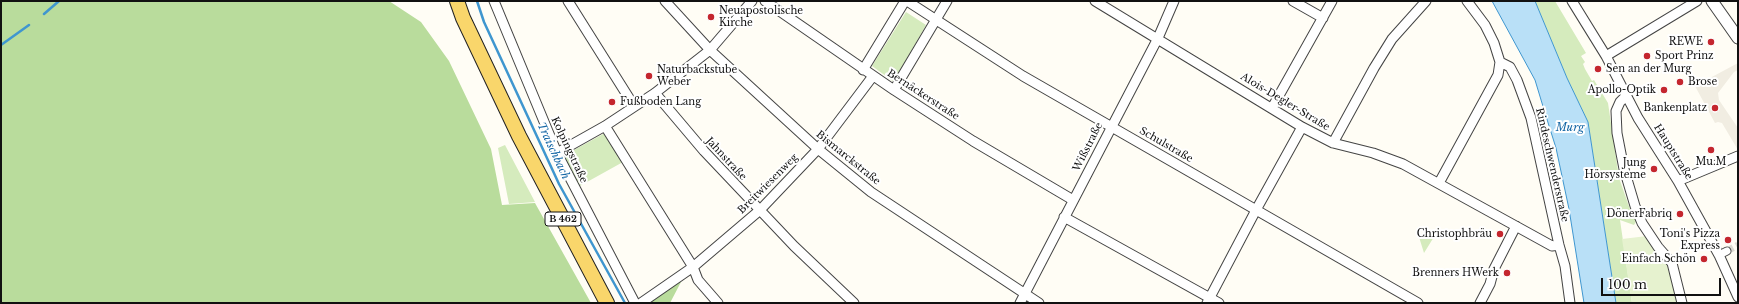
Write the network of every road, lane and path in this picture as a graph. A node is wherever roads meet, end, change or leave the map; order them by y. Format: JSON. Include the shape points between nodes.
{"nodes":[{"id":1,"x":451,"y":1,"type":"edge"},
{"id":2,"x":457,"y":1,"type":"edge"},
{"id":3,"x":461,"y":1,"type":"edge"},
{"id":4,"x":494,"y":1,"type":"edge"},
{"id":5,"x":568,"y":1,"type":"edge"},
{"id":6,"x":665,"y":1,"type":"edge"},
{"id":7,"x":752,"y":1,"type":"edge"},
{"id":8,"x":765,"y":1,"type":"edge"},
{"id":9,"x":906,"y":1,"type":"edge"},
{"id":10,"x":947,"y":1,"type":"edge"},
{"id":11,"x":1095,"y":1,"type":"edge"},
{"id":12,"x":1174,"y":1,"type":"edge"},
{"id":13,"x":1293,"y":1,"type":"edge"},
{"id":14,"x":1332,"y":1,"type":"edge"},
{"id":15,"x":1426,"y":1,"type":"edge"},
{"id":16,"x":1467,"y":1,"type":"edge"},
{"id":17,"x":1572,"y":1,"type":"edge"},
{"id":18,"x":1697,"y":1,"type":"edge"},
{"id":19,"x":1712,"y":1,"type":"edge"},
{"id":20,"x":463,"y":18,"type":"junction"},
{"id":21,"x":1323,"y":18,"type":"junction"},
{"id":22,"x":936,"y":20,"type":"junction"},
{"id":23,"x":1158,"y":38,"type":"junction"},
{"id":24,"x":1738,"y":38,"type":"edge"},
{"id":25,"x":710,"y":50,"type":"junction"},
{"id":26,"x":1606,"y":56,"type":"junction"},
{"id":27,"x":1500,"y":62,"type":"junction"},
{"id":28,"x":863,"y":70,"type":"junction"},
{"id":29,"x":873,"y":76,"type":"junction"},
{"id":30,"x":894,"y":90,"type":"junction"},
{"id":31,"x":655,"y":93,"type":"junction"},
{"id":32,"x":1627,"y":95,"type":"junction"},
{"id":33,"x":634,"y":106,"type":"junction"},
{"id":34,"x":1272,"y":108,"type":"junction"},
{"id":35,"x":605,"y":126,"type":"junction"},
{"id":36,"x":1111,"y":126,"type":"junction"},
{"id":37,"x":1302,"y":127,"type":"junction"},
{"id":38,"x":1333,"y":143,"type":"junction"},
{"id":39,"x":818,"y":149,"type":"junction"},
{"id":40,"x":557,"y":153,"type":"junction"},
{"id":41,"x":1738,"y":156,"type":"edge"},
{"id":42,"x":1678,"y":181,"type":"junction"},
{"id":43,"x":1439,"y":183,"type":"junction"},
{"id":44,"x":1073,"y":200,"type":"junction"},
{"id":45,"x":760,"y":210,"type":"junction"},
{"id":46,"x":1256,"y":210,"type":"junction"},
{"id":47,"x":1064,"y":217,"type":"junction"},
{"id":48,"x":1516,"y":226,"type":"junction"},
{"id":49,"x":1559,"y":245,"type":"junction"},
{"id":50,"x":693,"y":267,"type":"junction"},
{"id":51,"x":1025,"y":294,"type":"junction"},
{"id":52,"x":1738,"y":297,"type":"edge"},
{"id":53,"x":1208,"y":300,"type":"edge"},
{"id":54,"x":607,"y":303,"type":"edge"},
{"id":55,"x":635,"y":303,"type":"edge"},
{"id":56,"x":641,"y":303,"type":"edge"},
{"id":57,"x":718,"y":303,"type":"edge"},
{"id":58,"x":854,"y":303,"type":"edge"},
{"id":59,"x":1020,"y":303,"type":"edge"},
{"id":60,"x":1039,"y":303,"type":"edge"},
{"id":61,"x":1219,"y":303,"type":"edge"},
{"id":62,"x":1418,"y":303,"type":"edge"},
{"id":63,"x":1480,"y":303,"type":"edge"},
{"id":64,"x":1570,"y":303,"type":"edge"},
{"id":65,"x":1682,"y":303,"type":"edge"}],
"edges":[{"from":1,"to":20,"type":"main road"},
{"from":2,"to":20,"type":"main road","number":"B 462"},
{"from":3,"to":20,"type":"main road"},
{"from":4,"to":40,"type":"street","name":"Kolpingstraße"},
{"from":5,"to":33,"type":"street"},
{"from":6,"to":25,"type":"street","name":"Bismarckstraße"},
{"from":7,"to":25,"type":"street"},
{"from":8,"to":28,"type":"street","name":"Bernäckerstraße"},
{"from":9,"to":22,"type":"street","name":"Schulstraße"},
{"from":9,"to":28,"type":"street"},
{"from":10,"to":22,"type":"street"},
{"from":11,"to":23,"type":"street","name":"Alois-Degler-Straße"},
{"from":12,"to":23,"type":"street","name":"Wißstraße"},
{"from":13,"to":21,"type":"street"},
{"from":14,"to":21,"type":"street"},
{"from":15,"to":38,"type":"street","via":[[1392,39]]},
{"from":16,"to":27,"type":"street","via":[[1485,25]]},
{"from":17,"to":26,"type":"street","name":"Hauptstraße"},
{"from":18,"to":26,"type":"street"},
{"from":19,"to":24,"type":"street"},
{"from":20,"to":54,"type":"main road","number":"B 462","via":[[519,136]]},
{"from":21,"to":34,"type":"street"},
{"from":22,"to":30,"type":"street"},
{"from":22,"to":36,"type":"street","name":"Schulstraße","via":[[1023,76]]},
{"from":23,"to":34,"type":"street","name":"Alois-Degler-Straße"},
{"from":23,"to":36,"type":"street","name":"Wißstraße"},
{"from":25,"to":31,"type":"street"},
{"from":25,"to":39,"type":"street","name":"Bismarckstraße"},
{"from":26,"to":32,"type":"street","name":"Hauptstraße"},
{"from":27,"to":43,"type":"street","via":[[1498,75]]},
{"from":27,"to":49,"type":"street","name":"Rindeschwenderstraße","via":[[1510,67],[1518,80],[1531,118]]},
{"from":28,"to":29,"type":"street","name":"Bernäckerstraße"},
{"from":29,"to":30,"type":"street","name":"Bernäckerstraße"},
{"from":29,"to":39,"type":"street","name":"Breitwiesenweg"},
{"from":30,"to":44,"type":"street","name":"Bernäckerstraße","via":[[973,141]]},
{"from":31,"to":33,"type":"street"},
{"from":31,"to":45,"type":"street","name":"Jahnstraße","via":[[704,151]]},
{"from":32,"to":42,"type":"street","name":"Hauptstraße","via":[[1638,118]]},
{"from":32,"to":65,"type":"street","via":[[1616,111],[1617,133],[1624,169],[1642,223],[1672,263]]},
{"from":33,"to":35,"type":"street"},
{"from":34,"to":37,"type":"street","name":"Alois-Degler-Straße"},
{"from":35,"to":40,"type":"street"},
{"from":35,"to":50,"type":"street"},
{"from":36,"to":44,"type":"street","name":"Wißstraße"},
{"from":36,"to":46,"type":"street","name":"Schulstraße"},
{"from":37,"to":38,"type":"street","name":"Alois-Degler-Straße"},
{"from":37,"to":46,"type":"street"},
{"from":38,"to":43,"type":"street","name":"Alois-Degler-Straße","via":[[1373,152]]},
{"from":39,"to":45,"type":"street","name":"Breitwiesenweg"},
{"from":39,"to":51,"type":"street","name":"Bismarckstraße","via":[[871,192]]},
{"from":40,"to":55,"type":"street","name":"Kolpingstraße"},
{"from":41,"to":42,"type":"street"},
{"from":42,"to":52,"type":"street","name":"Hauptstraße","via":[[1723,253]]},
{"from":43,"to":48,"type":"street","name":"Alois-Degler-Straße"},
{"from":44,"to":47,"type":"street","name":"Wißstraße"},
{"from":45,"to":50,"type":"street","name":"Breitwiesenweg"},
{"from":45,"to":58,"type":"street","name":"Jahnstraße"},
{"from":46,"to":53,"type":"street"},
{"from":46,"to":62,"type":"street","name":"Schulstraße"},
{"from":47,"to":51,"type":"street","name":"Wißstraße"},
{"from":47,"to":53,"type":"street"},
{"from":48,"to":49,"type":"street","name":"Alois-Degler-Straße","via":[[1552,246]]},
{"from":48,"to":63,"type":"street","via":[[1494,268],[1490,284]]},
{"from":49,"to":64,"type":"street","name":"Rindeschwenderstraße"},
{"from":50,"to":56,"type":"street","name":"Breitwiesenweg"},
{"from":50,"to":57,"type":"street","via":[[698,280]]},
{"from":51,"to":59,"type":"street","name":"Wißstraße"},
{"from":51,"to":60,"type":"street","name":"Bismarckstraße"},
{"from":53,"to":61,"type":"street"}]}
